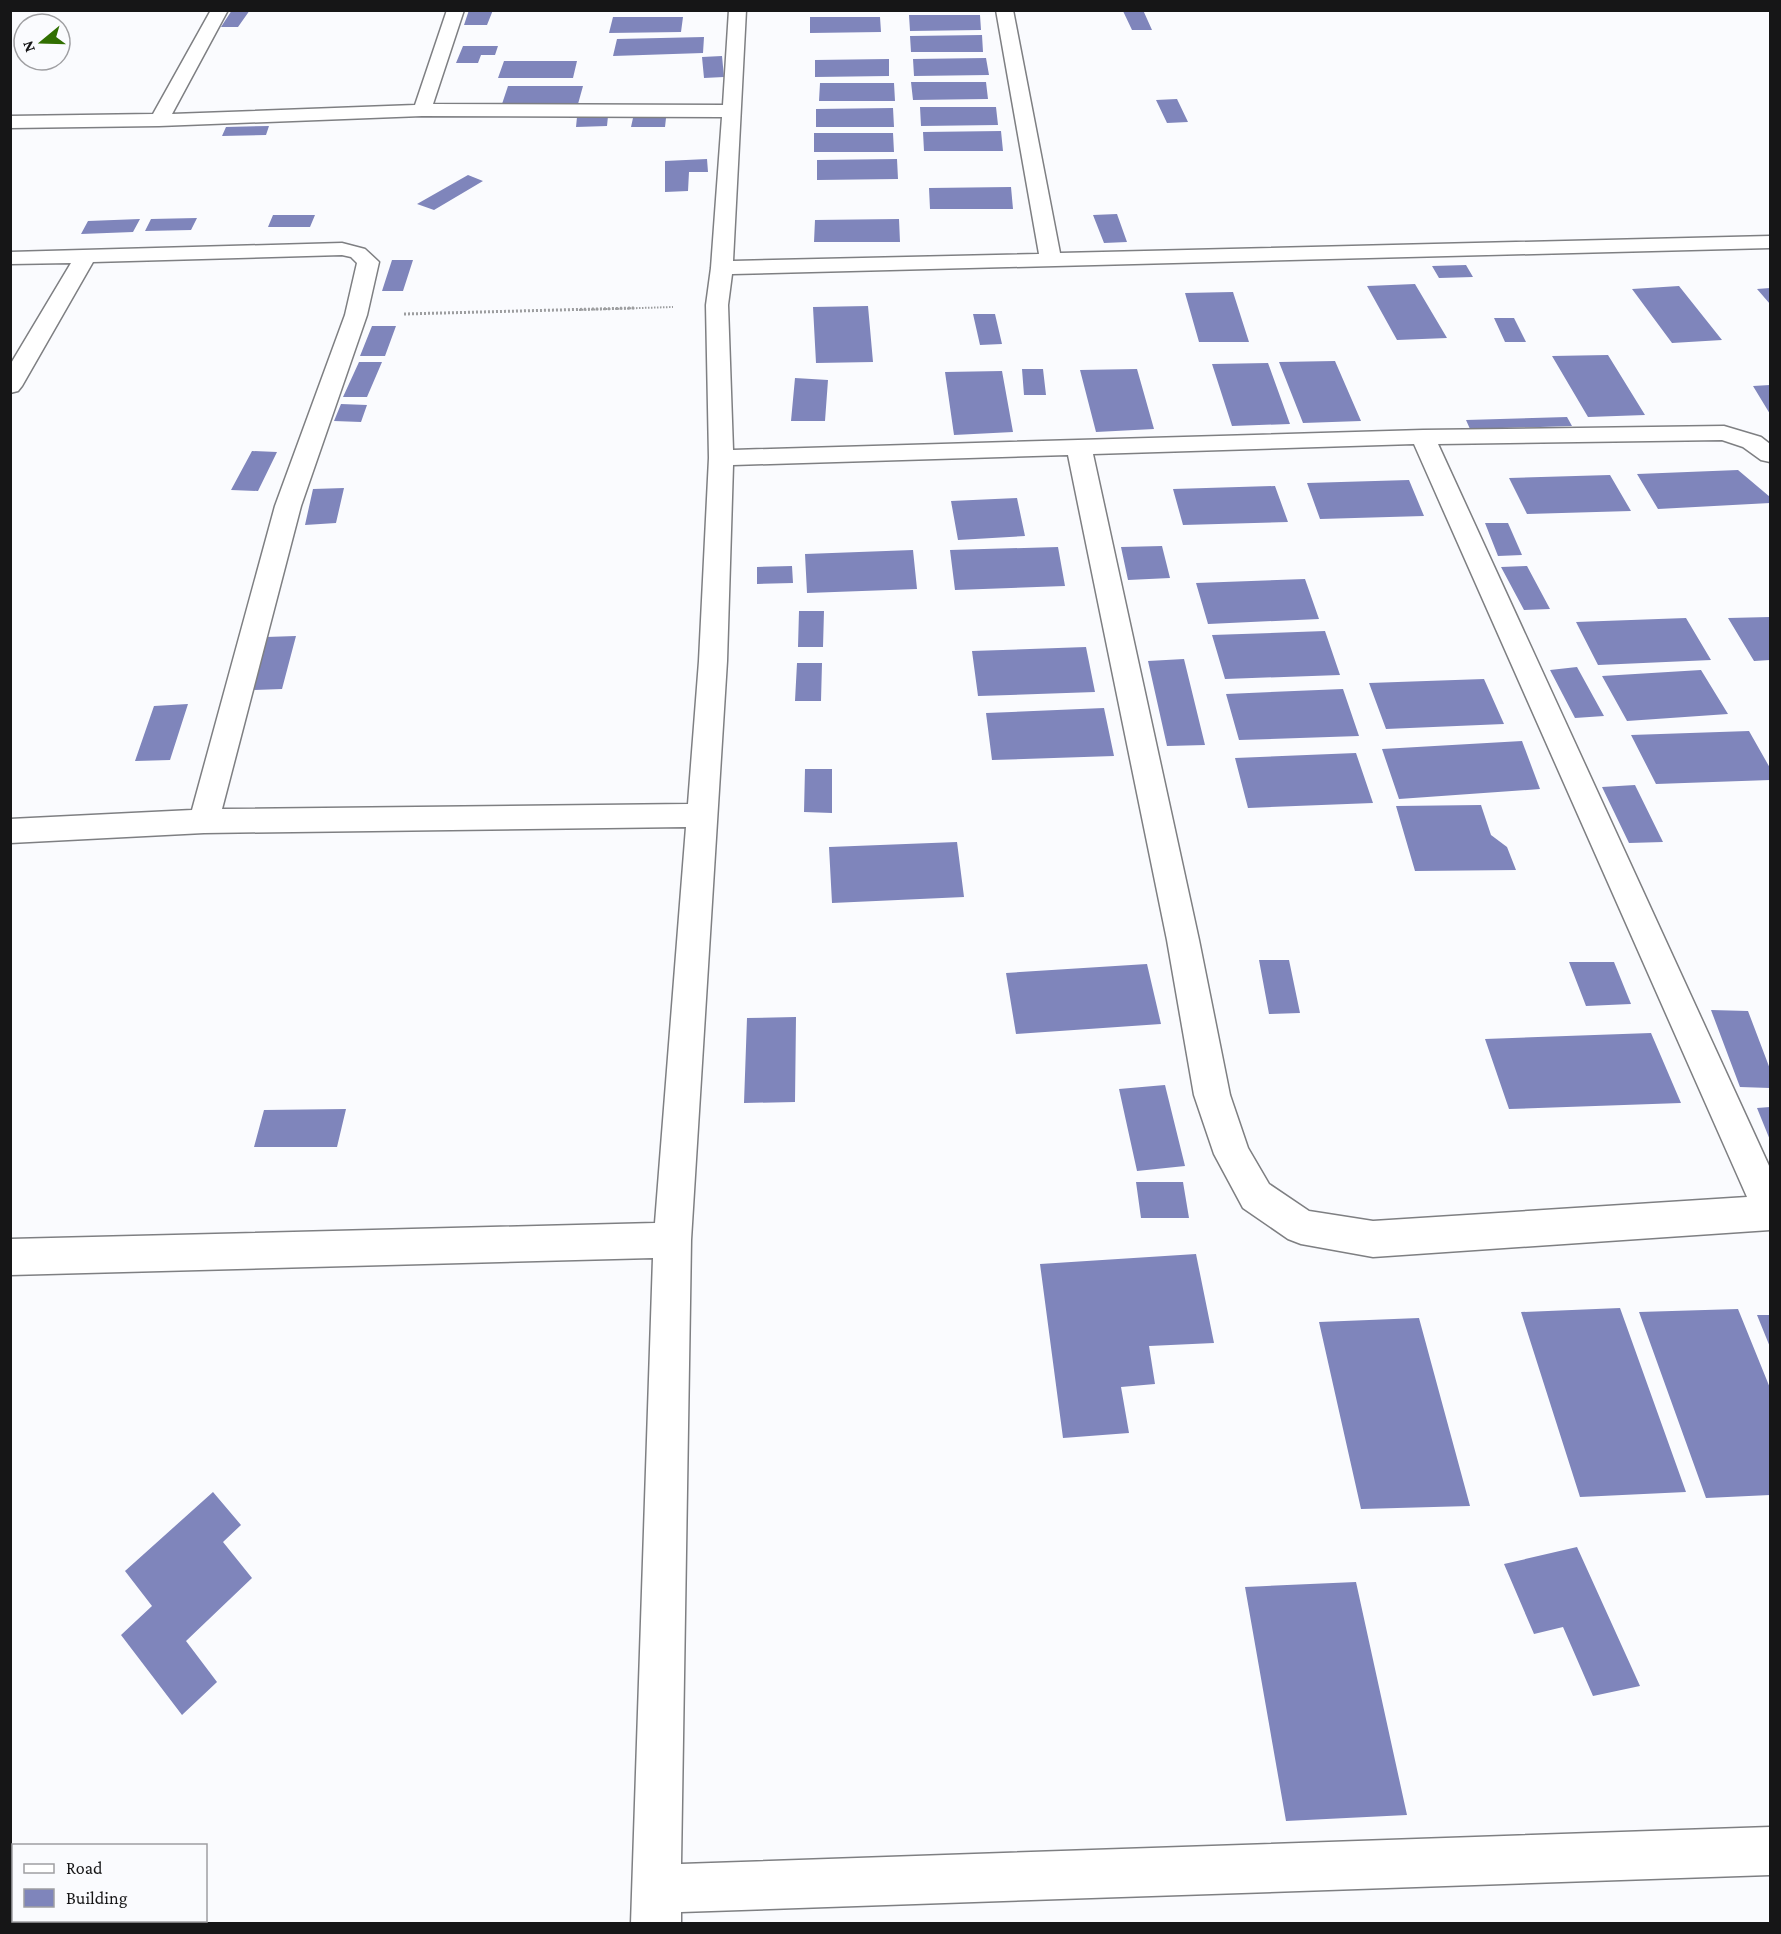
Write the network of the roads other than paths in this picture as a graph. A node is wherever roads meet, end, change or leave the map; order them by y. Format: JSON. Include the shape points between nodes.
{"nodes":[{"id":1,"x":220,"y":10,"type":"edge"},
{"id":2,"x":456,"y":10,"type":"edge"},
{"id":3,"x":738,"y":10,"type":"edge"},
{"id":4,"x":1004,"y":10,"type":"edge"},
{"id":5,"x":422,"y":110,"type":"junction"},
{"id":6,"x":730,"y":111,"type":"junction"},
{"id":7,"x":159,"y":120,"type":"junction"},
{"id":8,"x":10,"y":122,"type":"edge"},
{"id":9,"x":1770,"y":242,"type":"edge"},
{"id":10,"x":85,"y":257,"type":"junction"},
{"id":11,"x":10,"y":258,"type":"edge"},
{"id":12,"x":1051,"y":260,"type":"junction"},
{"id":13,"x":722,"y":268,"type":"junction"},
{"id":14,"x":10,"y":386,"type":"edge"},
{"id":15,"x":1423,"y":437,"type":"junction"},
{"id":16,"x":1079,"y":447,"type":"junction"},
{"id":17,"x":1770,"y":455,"type":"edge"},
{"id":18,"x":721,"y":458,"type":"junction"},
{"id":19,"x":703,"y":814,"type":"junction"},
{"id":20,"x":204,"y":821,"type":"junction"},
{"id":21,"x":10,"y":831,"type":"edge"},
{"id":22,"x":1770,"y":1207,"type":"edge"},
{"id":23,"x":1770,"y":1214,"type":"edge"},
{"id":24,"x":672,"y":1240,"type":"junction"},
{"id":25,"x":10,"y":1257,"type":"edge"},
{"id":26,"x":1770,"y":1851,"type":"edge"},
{"id":27,"x":656,"y":1906,"type":"edge"}],
"edges":[{"from":1,"to":7,"type":"street"},
{"from":2,"to":5,"type":"street"},
{"from":3,"to":6,"type":"street"},
{"from":4,"to":12,"type":"street"},
{"from":5,"to":6,"type":"street"},
{"from":5,"to":7,"type":"street"},
{"from":6,"to":13,"type":"street"},
{"from":7,"to":8,"type":"street"},
{"from":9,"to":12,"type":"street"},
{"from":10,"to":11,"type":"street"},
{"from":10,"to":14,"type":"street"},
{"from":10,"to":20,"type":"street","via":[[342,249],[358,253],[368,262],[356,315],[288,506]]},
{"from":12,"to":13,"type":"street"},
{"from":13,"to":18,"type":"street","via":[[717,305]]},
{"from":15,"to":16,"type":"street"},
{"from":15,"to":17,"type":"street","via":[[1724,433],[1752,442]]},
{"from":15,"to":22,"type":"street"},
{"from":16,"to":18,"type":"street"},
{"from":16,"to":23,"type":"street","via":[[1212,1095],[1232,1154],[1256,1197],[1301,1227],[1373,1239]]},
{"from":18,"to":19,"type":"street"},
{"from":19,"to":20,"type":"street"},
{"from":19,"to":24,"type":"street"},
{"from":20,"to":21,"type":"street"},
{"from":24,"to":25,"type":"street"},
{"from":24,"to":27,"type":"street"},
{"from":26,"to":27,"type":"street"}]}
